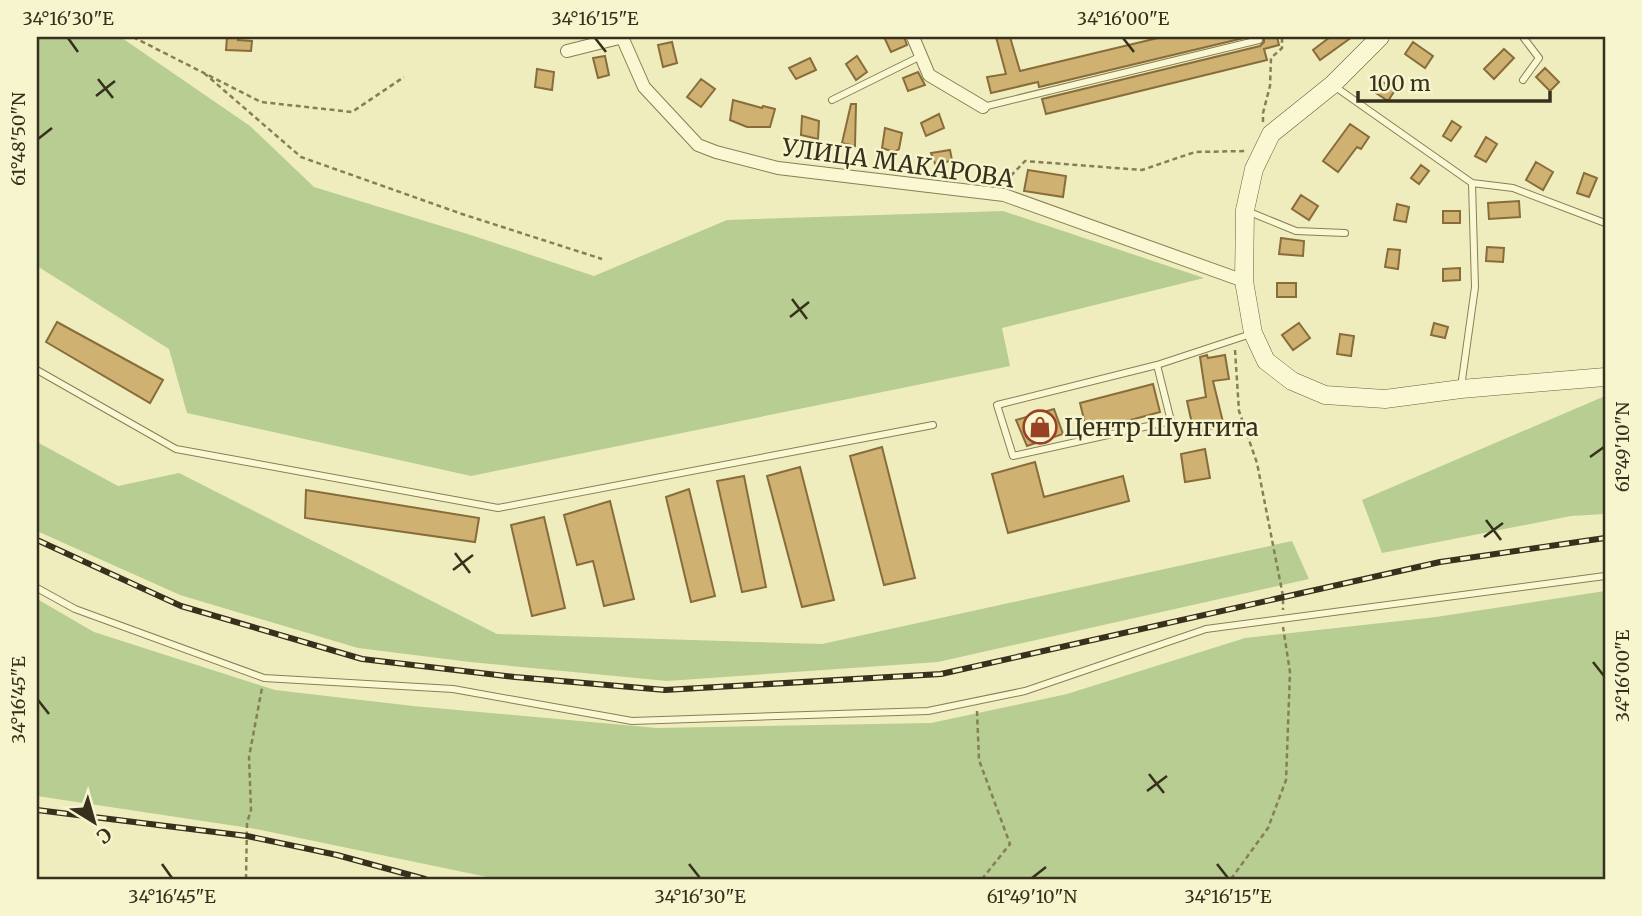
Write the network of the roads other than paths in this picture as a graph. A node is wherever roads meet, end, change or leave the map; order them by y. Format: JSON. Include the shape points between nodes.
{"nodes":[{"id":1,"x":622,"y":37,"type":"edge"},
{"id":2,"x":913,"y":37,"type":"edge"},
{"id":3,"x":1258,"y":37,"type":"edge"},
{"id":4,"x":1380,"y":37,"type":"edge"},
{"id":5,"x":1524,"y":37,"type":"edge"},
{"id":6,"x":567,"y":51,"type":"dead end"},
{"id":7,"x":921,"y":56,"type":"junction"},
{"id":8,"x":1524,"y":80,"type":"dead end"},
{"id":9,"x":1332,"y":85,"type":"junction"},
{"id":10,"x":832,"y":100,"type":"dead end"},
{"id":11,"x":983,"y":107,"type":"joint"},
{"id":12,"x":1472,"y":183,"type":"junction"},
{"id":13,"x":1245,"y":210,"type":"junction"},
{"id":14,"x":1605,"y":223,"type":"edge"},
{"id":15,"x":1345,"y":233,"type":"dead end"},
{"id":16,"x":1244,"y":281,"type":"junction"},
{"id":17,"x":1253,"y":334,"type":"junction"},
{"id":18,"x":1157,"y":365,"type":"junction"},
{"id":19,"x":37,"y":370,"type":"edge"},
{"id":20,"x":1605,"y":377,"type":"edge"},
{"id":21,"x":1461,"y":389,"type":"junction"},
{"id":22,"x":933,"y":425,"type":"dead end"},
{"id":23,"x":1605,"y":576,"type":"edge"},
{"id":24,"x":37,"y":588,"type":"edge"}],
"edges":[{"from":1,"to":6,"type":"street"},
{"from":1,"to":16,"type":"street","name":"УЛИЦА МАКАРОВА","via":[[644,87],[698,145],[778,168],[1004,195]]},
{"from":2,"to":7,"type":"street"},
{"from":3,"to":11,"type":"lane"},
{"from":4,"to":9,"type":"main road"},
{"from":5,"to":8,"type":"lane","via":[[1539,58]]},
{"from":7,"to":10,"type":"lane"},
{"from":7,"to":11,"type":"street","via":[[929,75]]},
{"from":9,"to":12,"type":"lane"},
{"from":9,"to":13,"type":"main road","via":[[1271,134],[1254,169]]},
{"from":12,"to":14,"type":"lane","via":[[1513,188]]},
{"from":12,"to":21,"type":"lane","via":[[1475,287]]},
{"from":13,"to":15,"type":"lane","via":[[1296,231]]},
{"from":13,"to":16,"type":"main road"},
{"from":16,"to":17,"type":"main road"},
{"from":17,"to":18,"type":"lane"},
{"from":17,"to":21,"type":"main road","via":[[1266,361],[1325,395],[1385,399]]},
{"from":18,"to":18,"type":"lane","via":[[997,405],[1013,456],[1171,421]]},
{"from":19,"to":22,"type":"lane","via":[[176,449],[498,508]]},
{"from":20,"to":21,"type":"main road"},
{"from":23,"to":24,"type":"lane","via":[[1206,629],[1025,691],[928,711],[632,721],[453,689],[264,678],[75,609]]}]}
